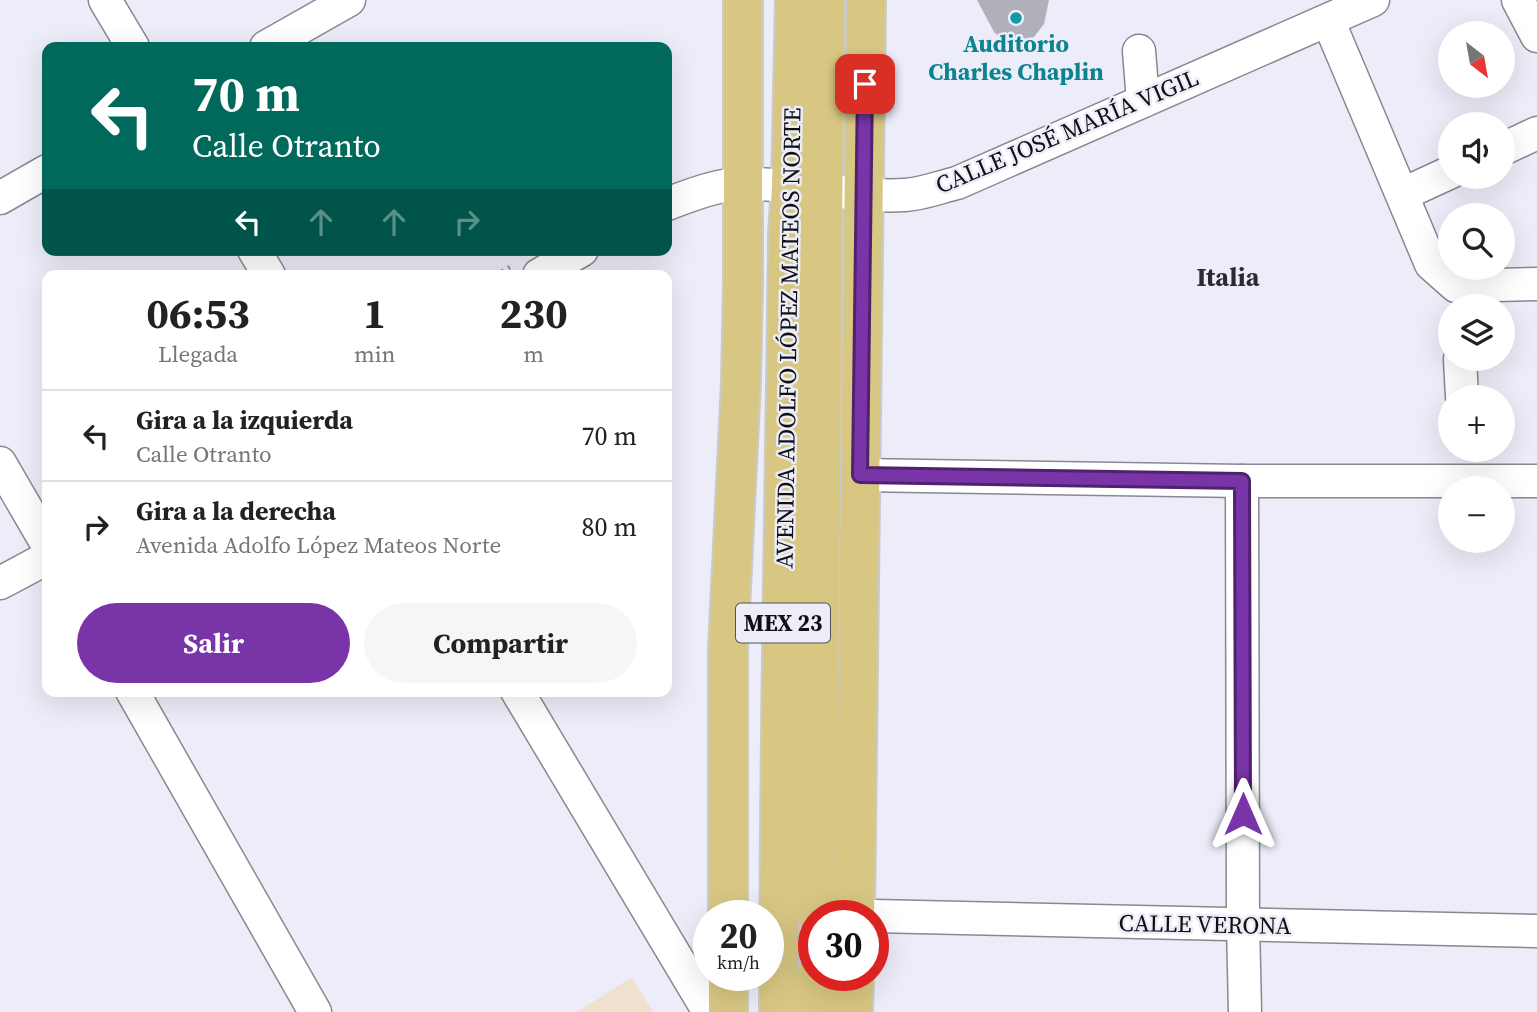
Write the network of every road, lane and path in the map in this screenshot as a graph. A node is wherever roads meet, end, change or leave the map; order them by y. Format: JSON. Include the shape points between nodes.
{"nodes":[{"id":1,"x":105,"y":0,"type":"edge"},
{"id":2,"x":349,"y":0,"type":"edge"},
{"id":3,"x":743,"y":0,"type":"edge"},
{"id":4,"x":795,"y":0,"type":"edge"},
{"id":5,"x":825,"y":0,"type":"edge"},
{"id":6,"x":866,"y":0,"type":"edge"},
{"id":7,"x":1373,"y":0,"type":"edge"},
{"id":8,"x":1518,"y":0,"type":"edge"},
{"id":9,"x":1328,"y":20,"type":"junction"},
{"id":10,"x":1537,"y":36,"type":"edge"},
{"id":11,"x":130,"y":42,"type":"edge"},
{"id":12,"x":275,"y":42,"type":"edge"},
{"id":13,"x":1139,"y":51,"type":"dead end"},
{"id":14,"x":1143,"y":101,"type":"junction"},
{"id":15,"x":1537,"y":133,"type":"edge"},
{"id":16,"x":1515,"y":143,"type":"edge"},
{"id":17,"x":42,"y":174,"type":"edge"},
{"id":18,"x":1438,"y":178,"type":"edge"},
{"id":19,"x":742,"y":184,"type":"junction"},
{"id":20,"x":807,"y":189,"type":"junction"},
{"id":21,"x":1403,"y":194,"type":"junction"},
{"id":22,"x":864,"y":195,"type":"junction"},
{"id":23,"x":0,"y":198,"type":"edge"},
{"id":24,"x":672,"y":202,"type":"edge"},
{"id":25,"x":788,"y":235,"type":"junction"},
{"id":26,"x":572,"y":256,"type":"edge"},
{"id":27,"x":548,"y":270,"type":"edge"},
{"id":28,"x":743,"y":284,"type":"junction"},
{"id":29,"x":1537,"y":284,"type":"edge"},
{"id":30,"x":1454,"y":294,"type":"edge"},
{"id":31,"x":1470,"y":294,"type":"edge"},
{"id":32,"x":741,"y":382,"type":"junction"},
{"id":33,"x":0,"y":463,"type":"edge"},
{"id":34,"x":860,"y":475,"type":"junction"},
{"id":35,"x":1242,"y":481,"type":"junction"},
{"id":36,"x":1537,"y":481,"type":"edge"},
{"id":37,"x":42,"y":535,"type":"edge"},
{"id":38,"x":785,"y":540,"type":"junction"},
{"id":39,"x":42,"y":561,"type":"edge"},
{"id":40,"x":0,"y":583,"type":"edge"},
{"id":41,"x":728,"y":649,"type":"junction"},
{"id":42,"x":135,"y":697,"type":"edge"},
{"id":43,"x":521,"y":697,"type":"edge"},
{"id":44,"x":779,"y":831,"type":"junction"},
{"id":45,"x":728,"y":900,"type":"edge"},
{"id":46,"x":817,"y":900,"type":"edge"},
{"id":47,"x":855,"y":900,"type":"edge"},
{"id":48,"x":889,"y":916,"type":"edge"},
{"id":49,"x":1243,"y":924,"type":"junction"},
{"id":50,"x":1537,"y":931,"type":"edge"},
{"id":51,"x":728,"y":991,"type":"edge"},
{"id":52,"x":817,"y":991,"type":"edge"},
{"id":53,"x":854,"y":991,"type":"edge"},
{"id":54,"x":315,"y":1012,"type":"edge"},
{"id":55,"x":709,"y":1012,"type":"edge"},
{"id":56,"x":728,"y":1012,"type":"edge"},
{"id":57,"x":779,"y":1012,"type":"edge"},
{"id":58,"x":816,"y":1012,"type":"edge"},
{"id":59,"x":853,"y":1012,"type":"edge"},
{"id":60,"x":1245,"y":1012,"type":"edge"}],
"edges":[{"from":1,"to":11,"type":"street"},
{"from":2,"to":12,"type":"street"},
{"from":3,"to":19,"type":"main road","name":"AVENIDA ADOLFO LÓPEZ MATEOS NORTE"},
{"from":4,"to":20,"type":"main road","name":"AVENIDA ADOLFO LÓPEZ MATEOS NORTE","number":"MEX 23"},
{"from":5,"to":20,"type":"main road","name":"AVENIDA ADOLFO LÓPEZ MATEOS NORTE","number":"MEX 23"},
{"from":6,"to":22,"type":"main road"},
{"from":7,"to":9,"type":"street","name":"CALLE JOSÉ MARÍA VIGIL"},
{"from":8,"to":10,"type":"street"},
{"from":9,"to":14,"type":"street","name":"CALLE JOSÉ MARÍA VIGIL"},
{"from":9,"to":21,"type":"street"},
{"from":13,"to":14,"type":"street"},
{"from":14,"to":22,"type":"street","name":"CALLE JOSÉ MARÍA VIGIL","via":[[957,183],[908,195]]},
{"from":15,"to":16,"type":"street"},
{"from":17,"to":23,"type":"street"},
{"from":18,"to":21,"type":"street"},
{"from":19,"to":20,"type":"street","name":"CALLE JOSÉ MARÍA VIGIL"},
{"from":19,"to":24,"type":"street","name":"CALLE JOSÉ MARÍA VIGIL"},
{"from":19,"to":28,"type":"main road","name":"AVENIDA ADOLFO LÓPEZ MATEOS NORTE"},
{"from":20,"to":22,"type":"street","name":"CALLE JOSÉ MARÍA VIGIL"},
{"from":20,"to":25,"type":"main road","name":"AVENIDA ADOLFO LÓPEZ MATEOS NORTE","number":"MEX 23"},
{"from":20,"to":46,"type":"main road","name":"AVENIDA ADOLFO LÓPEZ MATEOS NORTE","number":"MEX 23"},
{"from":21,"to":30,"type":"street","via":[[1431,264]]},
{"from":22,"to":34,"type":"main road"},
{"from":25,"to":28,"type":"main road"},
{"from":25,"to":38,"type":"main road","name":"AVENIDA ADOLFO LÓPEZ MATEOS NORTE","number":"MEX 23"},
{"from":26,"to":27,"type":"street"},
{"from":28,"to":32,"type":"main road","name":"AVENIDA ADOLFO LÓPEZ MATEOS NORTE"},
{"from":29,"to":31,"type":"street"},
{"from":32,"to":38,"type":"main road"},
{"from":32,"to":41,"type":"main road","name":"AVENIDA ADOLFO LÓPEZ MATEOS NORTE"},
{"from":33,"to":37,"type":"street"},
{"from":34,"to":35,"type":"street"},
{"from":34,"to":47,"type":"main road"},
{"from":35,"to":36,"type":"street"},
{"from":35,"to":49,"type":"street"},
{"from":38,"to":44,"type":"main road","name":"AVENIDA ADOLFO LÓPEZ MATEOS NORTE","number":"MEX 23"},
{"from":39,"to":40,"type":"street"},
{"from":41,"to":44,"type":"main road"},
{"from":41,"to":45,"type":"main road","name":"AVENIDA ADOLFO LÓPEZ MATEOS NORTE"},
{"from":42,"to":54,"type":"street"},
{"from":43,"to":55,"type":"street"},
{"from":44,"to":57,"type":"main road","name":"AVENIDA ADOLFO LÓPEZ MATEOS NORTE","number":"MEX 23"},
{"from":48,"to":49,"type":"street","name":"CALLE VERONA"},
{"from":49,"to":50,"type":"street","name":"CALLE VERONA"},
{"from":49,"to":60,"type":"street"},
{"from":51,"to":56,"type":"main road"},
{"from":52,"to":58,"type":"main road"},
{"from":53,"to":59,"type":"main road"}]}
